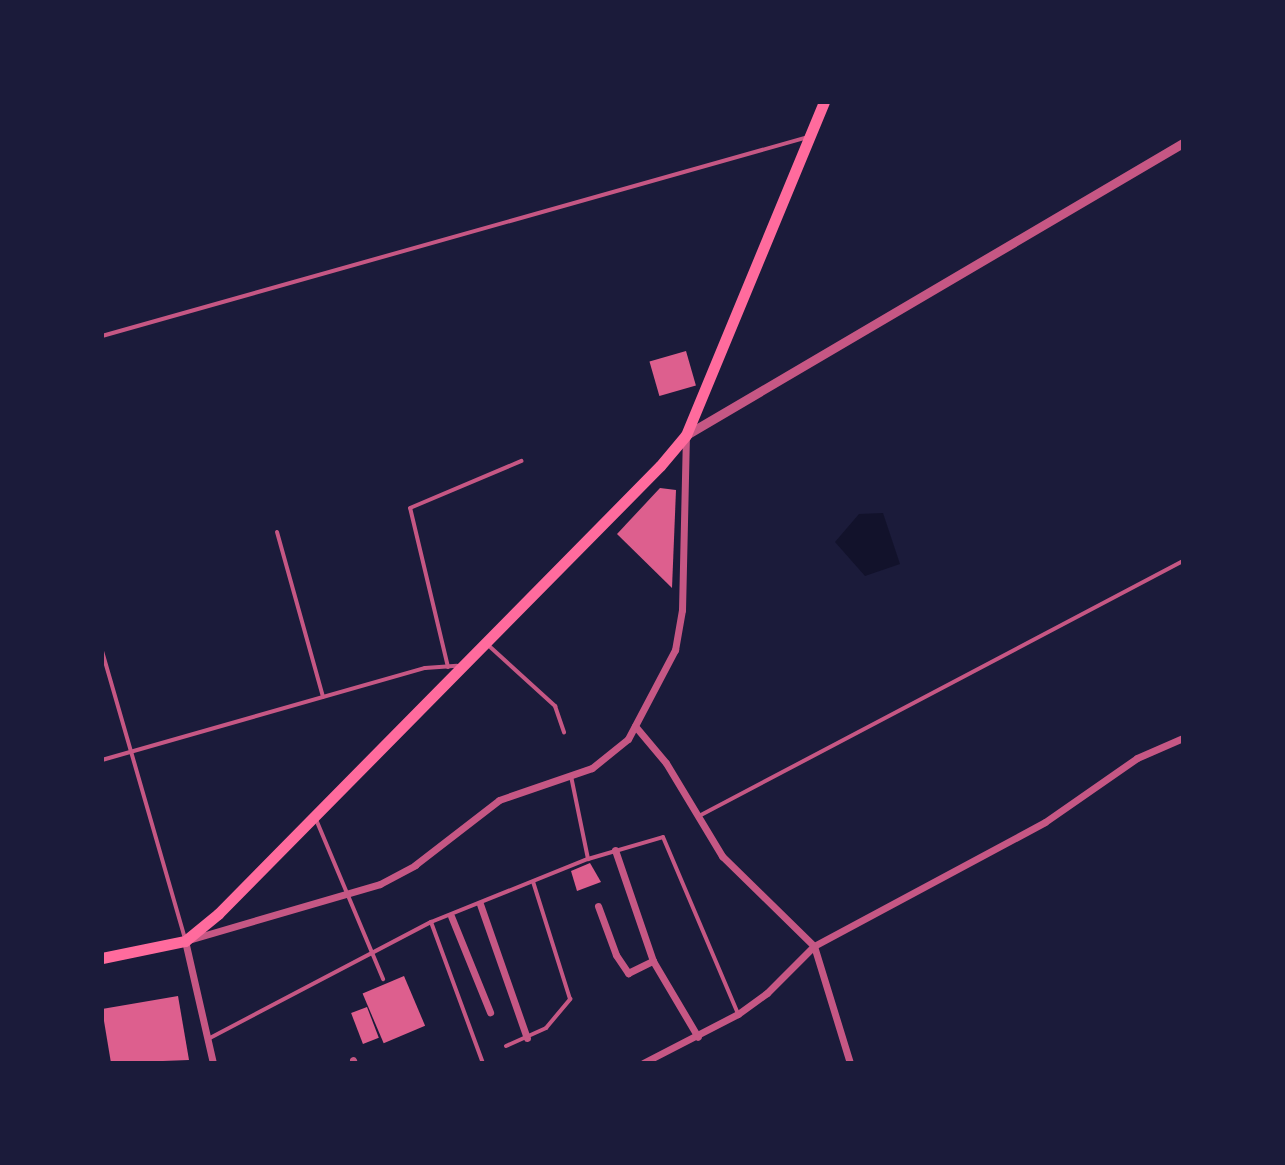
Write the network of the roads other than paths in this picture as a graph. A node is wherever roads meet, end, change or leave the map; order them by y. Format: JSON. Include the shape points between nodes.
{"nodes":[{"id":1,"x":824,"y":102,"type":"edge"},
{"id":2,"x":809,"y":137,"type":"junction"},
{"id":3,"x":1183,"y":143,"type":"edge"},
{"id":4,"x":102,"y":336,"type":"edge"},
{"id":5,"x":686,"y":435,"type":"junction"},
{"id":6,"x":521,"y":461,"type":"dead end"},
{"id":7,"x":277,"y":532,"type":"dead end"},
{"id":8,"x":1183,"y":561,"type":"edge"},
{"id":9,"x":486,"y":644,"type":"junction"},
{"id":10,"x":102,"y":651,"type":"edge"},
{"id":11,"x":463,"y":665,"type":"junction"},
{"id":12,"x":448,"y":667,"type":"junction"},
{"id":13,"x":323,"y":697,"type":"junction"},
{"id":14,"x":635,"y":726,"type":"junction"},
{"id":15,"x":564,"y":732,"type":"dead end"},
{"id":16,"x":1183,"y":738,"type":"edge"},
{"id":17,"x":130,"y":752,"type":"junction"},
{"id":18,"x":102,"y":760,"type":"edge"},
{"id":19,"x":571,"y":776,"type":"junction"},
{"id":20,"x":314,"y":815,"type":"junction"},
{"id":21,"x":699,"y":816,"type":"junction"},
{"id":22,"x":615,"y":850,"type":"junction"},
{"id":23,"x":588,"y":859,"type":"junction"},
{"id":24,"x":533,"y":882,"type":"junction"},
{"id":25,"x":347,"y":895,"type":"junction"},
{"id":26,"x":480,"y":904,"type":"junction"},
{"id":27,"x":598,"y":906,"type":"dead end"},
{"id":28,"x":451,"y":916,"type":"junction"},
{"id":29,"x":431,"y":922,"type":"junction"},
{"id":30,"x":185,"y":941,"type":"junction"},
{"id":31,"x":814,"y":946,"type":"junction"},
{"id":32,"x":370,"y":950,"type":"junction"},
{"id":33,"x":102,"y":958,"type":"edge"},
{"id":34,"x":653,"y":961,"type":"junction"},
{"id":35,"x":383,"y":979,"type":"dead end"},
{"id":36,"x":490,"y":1012,"type":"dead end"},
{"id":37,"x":738,"y":1014,"type":"junction"},
{"id":38,"x":698,"y":1037,"type":"junction"},
{"id":39,"x":527,"y":1038,"type":"junction"},
{"id":40,"x":206,"y":1040,"type":"junction"},
{"id":41,"x":506,"y":1046,"type":"dead end"},
{"id":42,"x":213,"y":1063,"type":"edge"},
{"id":43,"x":483,"y":1063,"type":"edge"},
{"id":44,"x":643,"y":1063,"type":"edge"},
{"id":45,"x":850,"y":1063,"type":"edge"}],
"edges":[{"from":1,"to":2,"type":"main road"},
{"from":2,"to":4,"type":"lane"},
{"from":2,"to":5,"type":"main road"},
{"from":3,"to":5,"type":"street"},
{"from":5,"to":9,"type":"main road"},
{"from":5,"to":14,"type":"street","via":[[682,610],[664,678]]},
{"from":6,"to":12,"type":"lane","via":[[410,508]]},
{"from":7,"to":13,"type":"lane"},
{"from":8,"to":21,"type":"lane"},
{"from":9,"to":11,"type":"main road"},
{"from":9,"to":15,"type":"lane","via":[[555,706]]},
{"from":10,"to":17,"type":"lane"},
{"from":11,"to":12,"type":"lane"},
{"from":11,"to":20,"type":"main road"},
{"from":12,"to":13,"type":"lane"},
{"from":13,"to":17,"type":"lane"},
{"from":14,"to":19,"type":"street","via":[[605,761]]},
{"from":14,"to":21,"type":"street"},
{"from":16,"to":31,"type":"street","via":[[1137,758],[1045,822]]},
{"from":17,"to":18,"type":"lane"},
{"from":17,"to":30,"type":"lane"},
{"from":19,"to":23,"type":"lane"},
{"from":19,"to":25,"type":"street","via":[[499,800],[415,865]]},
{"from":20,"to":25,"type":"lane"},
{"from":20,"to":30,"type":"main road"},
{"from":21,"to":31,"type":"street","via":[[722,856]]},
{"from":22,"to":23,"type":"lane"},
{"from":22,"to":34,"type":"street"},
{"from":22,"to":37,"type":"lane","via":[[663,837]]},
{"from":23,"to":24,"type":"lane"},
{"from":24,"to":26,"type":"lane"},
{"from":24,"to":39,"type":"lane","via":[[570,999],[559,1018]]},
{"from":25,"to":30,"type":"street"},
{"from":25,"to":32,"type":"lane"},
{"from":26,"to":28,"type":"lane"},
{"from":26,"to":39,"type":"street"},
{"from":27,"to":34,"type":"street","via":[[628,973]]},
{"from":28,"to":29,"type":"lane"},
{"from":28,"to":36,"type":"street"},
{"from":29,"to":32,"type":"lane"},
{"from":29,"to":43,"type":"lane"},
{"from":30,"to":33,"type":"main road"},
{"from":30,"to":40,"type":"street"},
{"from":31,"to":37,"type":"street"},
{"from":31,"to":45,"type":"street"},
{"from":32,"to":35,"type":"lane"},
{"from":32,"to":40,"type":"lane"},
{"from":34,"to":38,"type":"street"},
{"from":37,"to":38,"type":"street"},
{"from":38,"to":44,"type":"street"},
{"from":39,"to":41,"type":"lane"},
{"from":40,"to":42,"type":"street"}]}
